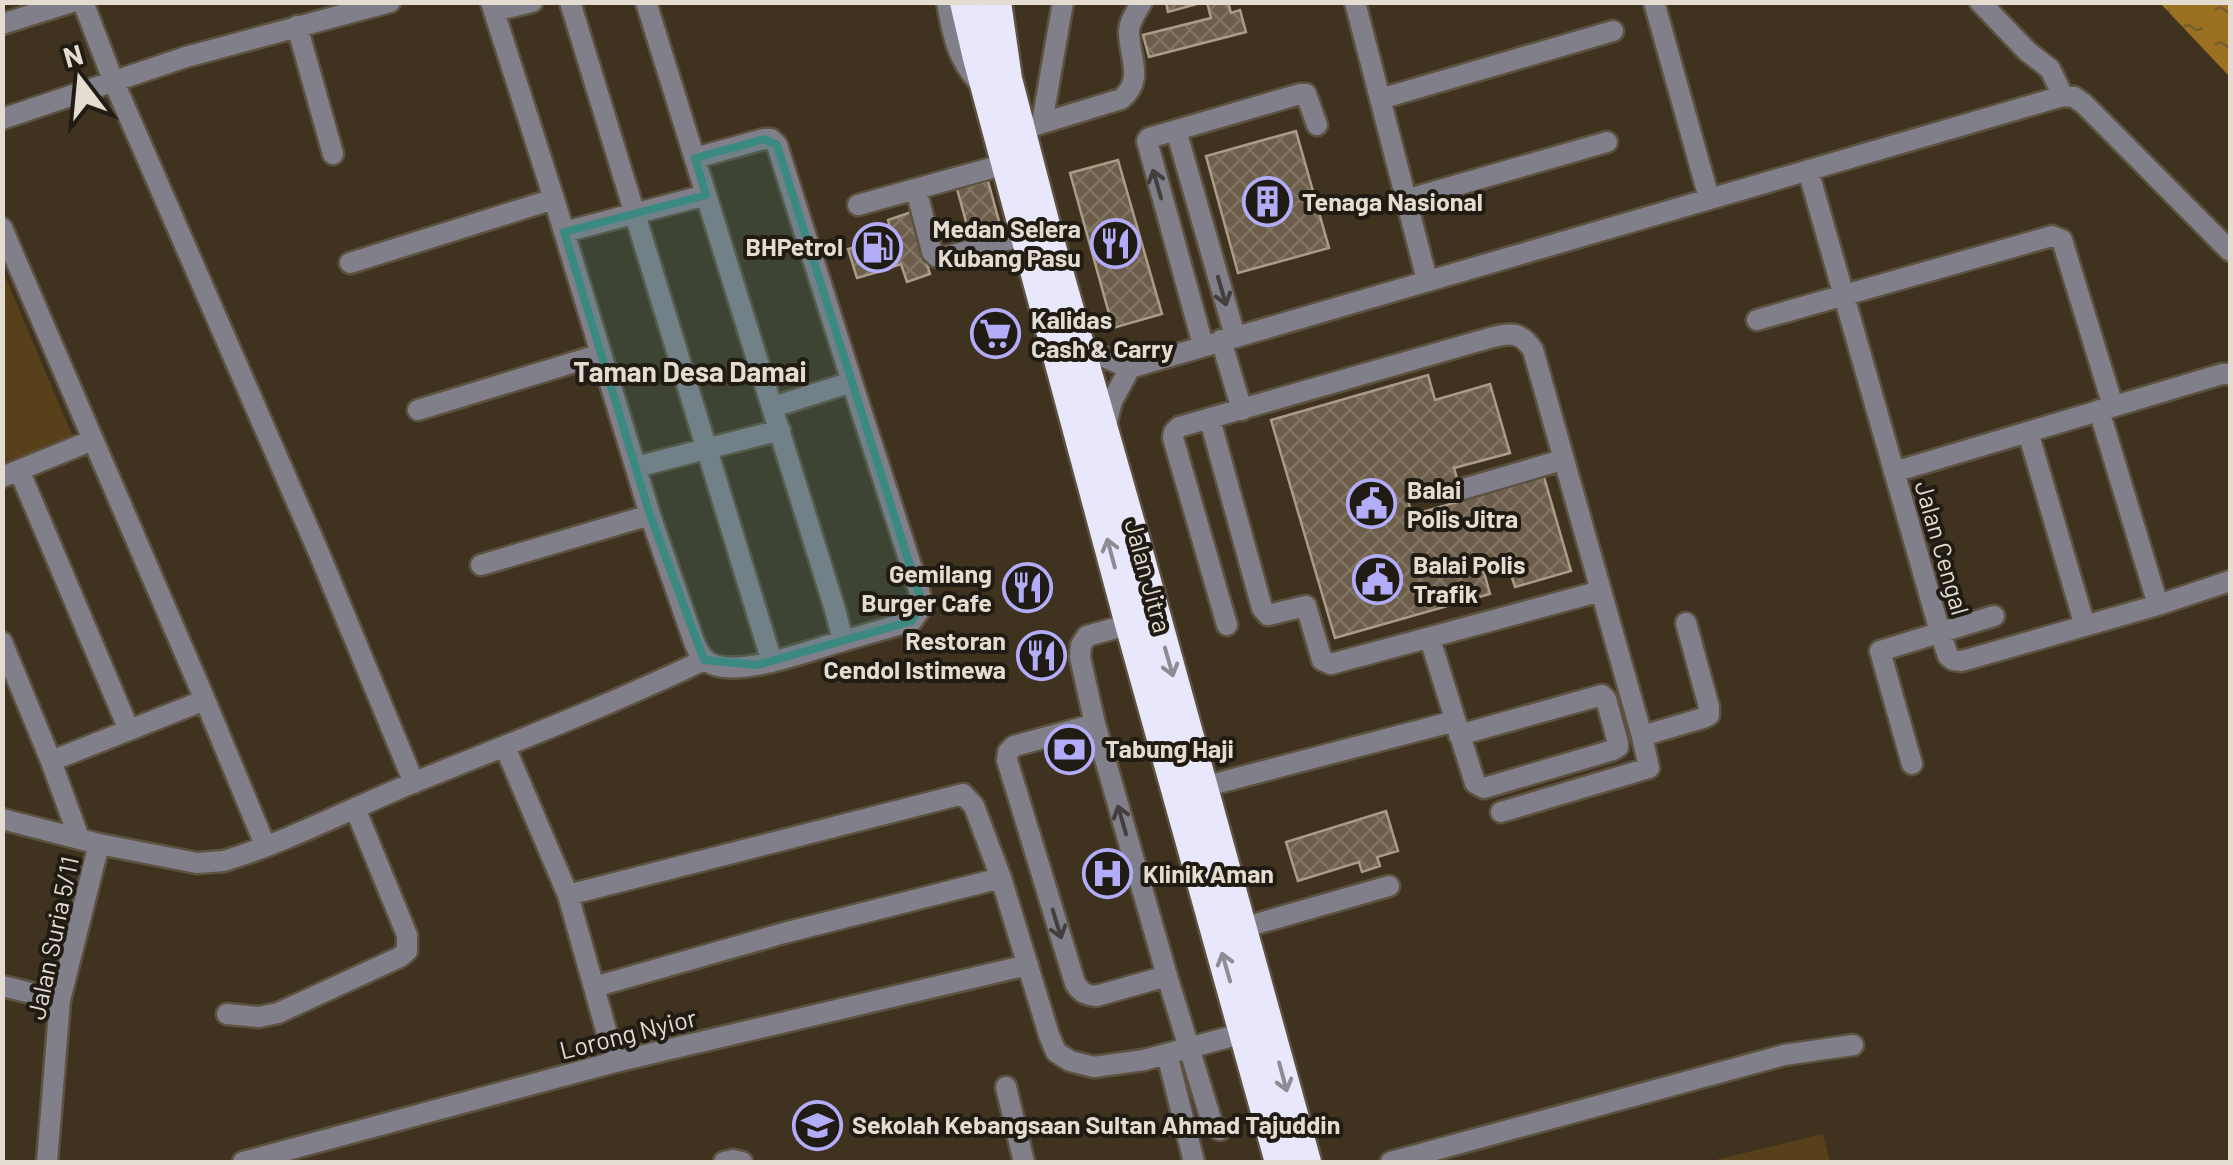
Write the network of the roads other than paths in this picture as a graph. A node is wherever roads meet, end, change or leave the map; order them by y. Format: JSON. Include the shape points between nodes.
{"nodes":[{"id":1,"x":72,"y":2,"type":"edge"},
{"id":2,"x":83,"y":2,"type":"edge"},
{"id":3,"x":390,"y":2,"type":"edge"},
{"id":4,"x":532,"y":2,"type":"edge"},
{"id":5,"x":570,"y":2,"type":"edge"},
{"id":6,"x":646,"y":2,"type":"edge"},
{"id":7,"x":946,"y":2,"type":"edge"},
{"id":8,"x":965,"y":2,"type":"edge"},
{"id":9,"x":1063,"y":2,"type":"edge"},
{"id":10,"x":1142,"y":2,"type":"edge"},
{"id":11,"x":1355,"y":2,"type":"edge"},
{"id":12,"x":1654,"y":2,"type":"edge"},
{"id":13,"x":1980,"y":2,"type":"edge"},
{"id":14,"x":492,"y":7,"type":"edge"},
{"id":15,"x":999,"y":11,"type":"edge"},
{"id":16,"x":2,"y":24,"type":"edge"},
{"id":17,"x":296,"y":26,"type":"junction"},
{"id":18,"x":1612,"y":31,"type":"dead end"},
{"id":19,"x":113,"y":80,"type":"junction"},
{"id":20,"x":987,"y":90,"type":"junction"},
{"id":21,"x":2062,"y":96,"type":"junction"},
{"id":22,"x":1380,"y":100,"type":"junction"},
{"id":23,"x":2,"y":119,"type":"edge"},
{"id":24,"x":1318,"y":125,"type":"dead end"},
{"id":25,"x":1031,"y":127,"type":"junction"},
{"id":26,"x":1176,"y":130,"type":"junction"},
{"id":27,"x":1607,"y":142,"type":"dead end"},
{"id":28,"x":333,"y":154,"type":"dead end"},
{"id":29,"x":695,"y":158,"type":"junction"},
{"id":30,"x":1006,"y":164,"type":"junction"},
{"id":31,"x":1808,"y":170,"type":"junction"},
{"id":32,"x":916,"y":188,"type":"junction"},
{"id":33,"x":706,"y":195,"type":"junction"},
{"id":34,"x":554,"y":198,"type":"junction"},
{"id":35,"x":1710,"y":198,"type":"junction"},
{"id":36,"x":1405,"y":200,"type":"junction"},
{"id":37,"x":858,"y":205,"type":"dead end"},
{"id":38,"x":634,"y":214,"type":"junction"},
{"id":39,"x":1201,"y":221,"type":"junction"},
{"id":40,"x":2,"y":228,"type":"edge"},
{"id":41,"x":1170,"y":229,"type":"junction"},
{"id":42,"x":564,"y":232,"type":"junction"},
{"id":43,"x":1026,"y":235,"type":"junction"},
{"id":44,"x":2230,"y":251,"type":"edge"},
{"id":45,"x":350,"y":263,"type":"dead end"},
{"id":46,"x":1427,"y":280,"type":"junction"},
{"id":47,"x":1843,"y":294,"type":"junction"},
{"id":48,"x":1757,"y":320,"type":"dead end"},
{"id":49,"x":1078,"y":340,"type":"junction"},
{"id":50,"x":1220,"y":341,"type":"junction"},
{"id":51,"x":601,"y":354,"type":"junction"},
{"id":52,"x":1130,"y":368,"type":"junction"},
{"id":53,"x":2230,"y":374,"type":"edge"},
{"id":54,"x":852,"y":382,"type":"junction"},
{"id":55,"x":773,"y":407,"type":"junction"},
{"id":56,"x":2106,"y":408,"type":"junction"},
{"id":57,"x":418,"y":410,"type":"dead end"},
{"id":58,"x":1242,"y":410,"type":"junction"},
{"id":59,"x":1210,"y":420,"type":"junction"},
{"id":60,"x":780,"y":430,"type":"junction"},
{"id":61,"x":2028,"y":432,"type":"junction"},
{"id":62,"x":1104,"y":434,"type":"junction"},
{"id":63,"x":93,"y":440,"type":"junction"},
{"id":64,"x":707,"y":448,"type":"junction"},
{"id":65,"x":1562,"y":460,"type":"junction"},
{"id":66,"x":636,"y":467,"type":"junction"},
{"id":67,"x":1894,"y":472,"type":"junction"},
{"id":68,"x":10,"y":474,"type":"edge"},
{"id":69,"x":1463,"y":489,"type":"dead end"},
{"id":70,"x":650,"y":515,"type":"junction"},
{"id":71,"x":481,"y":565,"type":"dead end"},
{"id":72,"x":2230,"y":581,"type":"edge"},
{"id":73,"x":1601,"y":591,"type":"junction"},
{"id":74,"x":2158,"y":605,"type":"junction"},
{"id":75,"x":1994,"y":616,"type":"dead end"},
{"id":76,"x":1686,"y":623,"type":"dead end"},
{"id":77,"x":1130,"y":624,"type":"junction"},
{"id":78,"x":1227,"y":625,"type":"dead end"},
{"id":79,"x":2085,"y":626,"type":"junction"},
{"id":80,"x":1940,"y":632,"type":"junction"},
{"id":81,"x":1430,"y":639,"type":"junction"},
{"id":82,"x":842,"y":641,"type":"junction"},
{"id":83,"x":4,"y":649,"type":"edge"},
{"id":84,"x":704,"y":660,"type":"junction"},
{"id":85,"x":772,"y":662,"type":"junction"},
{"id":86,"x":205,"y":700,"type":"junction"},
{"id":87,"x":1095,"y":724,"type":"junction"},
{"id":88,"x":1457,"y":728,"type":"junction"},
{"id":89,"x":129,"y":730,"type":"junction"},
{"id":90,"x":1642,"y":736,"type":"junction"},
{"id":91,"x":505,"y":747,"type":"junction"},
{"id":92,"x":1584,"y":760,"type":"junction"},
{"id":93,"x":52,"y":761,"type":"junction"},
{"id":94,"x":1912,"y":764,"type":"dead end"},
{"id":95,"x":414,"y":782,"type":"junction"},
{"id":96,"x":1592,"y":786,"type":"junction"},
{"id":97,"x":1203,"y":787,"type":"junction"},
{"id":98,"x":355,"y":808,"type":"junction"},
{"id":99,"x":1501,"y":812,"type":"dead end"},
{"id":100,"x":2,"y":819,"type":"edge"},
{"id":101,"x":89,"y":841,"type":"junction"},
{"id":102,"x":266,"y":846,"type":"junction"},
{"id":103,"x":1001,"y":878,"type":"junction"},
{"id":104,"x":1389,"y":886,"type":"dead end"},
{"id":105,"x":568,"y":895,"type":"junction"},
{"id":106,"x":1242,"y":928,"type":"junction"},
{"id":107,"x":1028,"y":965,"type":"junction"},
{"id":108,"x":1167,"y":976,"type":"junction"},
{"id":109,"x":2,"y":986,"type":"edge"},
{"id":110,"x":594,"y":987,"type":"junction"},
{"id":111,"x":60,"y":1000,"type":"junction"},
{"id":112,"x":226,"y":1014,"type":"dead end"},
{"id":113,"x":1244,"y":1033,"type":"junction"},
{"id":114,"x":1852,"y":1046,"type":"dead end"},
{"id":115,"x":1189,"y":1048,"type":"junction"},
{"id":116,"x":1167,"y":1054,"type":"junction"},
{"id":117,"x":615,"y":1062,"type":"junction"},
{"id":118,"x":1006,"y":1087,"type":"dead end"},
{"id":119,"x":1220,"y":1130,"type":"dead end"},
{"id":120,"x":48,"y":1162,"type":"edge"},
{"id":121,"x":243,"y":1162,"type":"edge"},
{"id":122,"x":724,"y":1162,"type":"edge"},
{"id":123,"x":742,"y":1162,"type":"edge"},
{"id":124,"x":1024,"y":1162,"type":"edge"},
{"id":125,"x":1194,"y":1162,"type":"edge"},
{"id":126,"x":1280,"y":1162,"type":"edge"},
{"id":127,"x":1306,"y":1162,"type":"edge"},
{"id":128,"x":1390,"y":1162,"type":"edge"}],
"edges":[{"from":1,"to":16,"type":"street"},
{"from":2,"to":19,"type":"street"},
{"from":3,"to":17,"type":"street"},
{"from":4,"to":14,"type":"street"},
{"from":5,"to":38,"type":"street"},
{"from":6,"to":29,"type":"street"},
{"from":7,"to":20,"type":"street","via":[[960,56]]},
{"from":8,"to":20,"type":"highway","name":"Jalan Jitra"},
{"from":9,"to":25,"type":"street"},
{"from":10,"to":25,"type":"street","via":[[1131,22],[1136,71],[1126,96]]},
{"from":11,"to":22,"type":"street"},
{"from":12,"to":35,"type":"street"},
{"from":13,"to":21,"type":"street","via":[[2050,69]]},
{"from":14,"to":34,"type":"street"},
{"from":15,"to":25,"type":"highway","name":"Jalan Jitra","via":[[1007,79]]},
{"from":17,"to":19,"type":"street"},
{"from":17,"to":28,"type":"street"},
{"from":18,"to":22,"type":"street"},
{"from":19,"to":23,"type":"street"},
{"from":19,"to":95,"type":"street"},
{"from":20,"to":30,"type":"highway","name":"Jalan Jitra"},
{"from":21,"to":31,"type":"street"},
{"from":21,"to":44,"type":"street","via":[[2084,104]]},
{"from":22,"to":36,"type":"street"},
{"from":24,"to":26,"type":"street","via":[[1310,98],[1300,94]]},
{"from":25,"to":49,"type":"highway","name":"Jalan Jitra"},
{"from":26,"to":39,"type":"street"},
{"from":41,"to":26,"type":"street","one_way":true,"via":[[1146,141]]},
{"from":27,"to":36,"type":"street"},
{"from":29,"to":33,"type":"street"},
{"from":29,"to":54,"type":"street","via":[[764,139],[776,145]]},
{"from":30,"to":32,"type":"street"},
{"from":30,"to":43,"type":"highway","name":"Jalan Jitra"},
{"from":31,"to":35,"type":"street"},
{"from":31,"to":47,"type":"street","name":"Jalan Cengal"},
{"from":32,"to":37,"type":"street"},
{"from":32,"to":43,"type":"street","via":[[937,257]]},
{"from":33,"to":38,"type":"street"},
{"from":33,"to":55,"type":"street"},
{"from":34,"to":42,"type":"street"},
{"from":34,"to":45,"type":"street"},
{"from":35,"to":46,"type":"street"},
{"from":36,"to":46,"type":"street"},
{"from":38,"to":42,"type":"street"},
{"from":38,"to":64,"type":"street"},
{"from":39,"to":41,"type":"street"},
{"from":39,"to":50,"type":"street","one_way":true},
{"from":40,"to":63,"type":"street"},
{"from":41,"to":50,"type":"street"},
{"from":42,"to":51,"type":"street"},
{"from":77,"to":43,"type":"highway","name":"Jalan Jitra","one_way":true},
{"from":46,"to":50,"type":"street"},
{"from":47,"to":48,"type":"street"},
{"from":47,"to":56,"type":"street","via":[[2052,236],[2062,240]]},
{"from":47,"to":67,"type":"street","name":"Jalan Cengal"},
{"from":49,"to":52,"type":"street"},
{"from":49,"to":62,"type":"highway","name":"Jalan Jitra"},
{"from":50,"to":52,"type":"street"},
{"from":50,"to":58,"type":"street"},
{"from":51,"to":57,"type":"street"},
{"from":51,"to":66,"type":"street"},
{"from":52,"to":62,"type":"street"},
{"from":53,"to":56,"type":"street"},
{"from":54,"to":55,"type":"street"},
{"from":54,"to":82,"type":"street","via":[[922,607],[912,621]]},
{"from":55,"to":60,"type":"street"},
{"from":56,"to":61,"type":"street"},
{"from":56,"to":74,"type":"street"},
{"from":58,"to":59,"type":"street"},
{"from":58,"to":65,"type":"street","via":[[1519,335],[1533,350]]},
{"from":59,"to":78,"type":"street","via":[[1179,427],[1173,438]]},
{"from":59,"to":81,"type":"street","via":[[1264,613],[1306,606],[1326,664]]},
{"from":60,"to":64,"type":"street"},
{"from":60,"to":82,"type":"street"},
{"from":61,"to":67,"type":"street"},
{"from":61,"to":79,"type":"street"},
{"from":62,"to":97,"type":"highway","name":"Jalan Jitra","one_way":true},
{"from":63,"to":68,"type":"street"},
{"from":63,"to":86,"type":"street"},
{"from":64,"to":66,"type":"street"},
{"from":64,"to":85,"type":"street"},
{"from":65,"to":69,"type":"street"},
{"from":65,"to":73,"type":"street"},
{"from":66,"to":70,"type":"street"},
{"from":67,"to":80,"type":"street","name":"Jalan Cengal"},
{"from":68,"to":89,"type":"street"},
{"from":70,"to":71,"type":"street"},
{"from":70,"to":84,"type":"street"},
{"from":72,"to":74,"type":"street","name":"Jalan Cengal"},
{"from":73,"to":81,"type":"street"},
{"from":73,"to":90,"type":"street"},
{"from":74,"to":79,"type":"street","name":"Jalan Cengal"},
{"from":75,"to":80,"type":"street"},
{"from":76,"to":90,"type":"street","via":[[1709,714]]},
{"from":77,"to":87,"type":"street","via":[[1087,636],[1081,645]]},
{"from":113,"to":77,"type":"highway","name":"Jalan Jitra","one_way":true},
{"from":79,"to":80,"type":"street","name":"Jalan Cengal","via":[[1962,661],[1948,656]]},
{"from":80,"to":94,"type":"street","via":[[1880,651]]},
{"from":81,"to":88,"type":"street"},
{"from":82,"to":85,"type":"street"},
{"from":83,"to":93,"type":"street"},
{"from":84,"to":85,"type":"street","via":[[734,666]]},
{"from":84,"to":91,"type":"street"},
{"from":86,"to":89,"type":"street"},
{"from":86,"to":102,"type":"street"},
{"from":108,"to":87,"type":"street","one_way":true},
{"from":87,"to":108,"type":"street","one_way":true,"via":[[1014,746],[1006,760],[1080,991],[1096,996]]},
{"from":88,"to":92,"type":"street","via":[[1475,782],[1484,788]]},
{"from":88,"to":92,"type":"street","via":[[1602,695],[1618,747]]},
{"from":88,"to":97,"type":"street"},
{"from":89,"to":93,"type":"street"},
{"from":90,"to":96,"type":"street","via":[[1649,768]]},
{"from":91,"to":95,"type":"street"},
{"from":91,"to":105,"type":"street"},
{"from":92,"to":96,"type":"street"},
{"from":93,"to":101,"type":"street"},
{"from":95,"to":98,"type":"street"},
{"from":96,"to":99,"type":"street"},
{"from":97,"to":106,"type":"highway","name":"Jalan Jitra"},
{"from":98,"to":102,"type":"street"},
{"from":98,"to":112,"type":"street","via":[[407,934],[406,951],[278,1013]]},
{"from":100,"to":101,"type":"street"},
{"from":101,"to":102,"type":"street","via":[[212,864]]},
{"from":101,"to":111,"type":"street","name":"Jalan Suria 5/11"},
{"from":103,"to":105,"type":"street","via":[[974,806],[963,794]]},
{"from":103,"to":107,"type":"street"},
{"from":103,"to":110,"type":"street"},
{"from":104,"to":106,"type":"street"},
{"from":105,"to":110,"type":"street"},
{"from":106,"to":127,"type":"highway","name":"Jalan Jitra","one_way":true},
{"from":107,"to":116,"type":"street","via":[[1048,1035],[1070,1061],[1094,1067]]},
{"from":107,"to":117,"type":"street","name":"Lorong Nyior"},
{"from":108,"to":115,"type":"street"},
{"from":109,"to":111,"type":"street"},
{"from":110,"to":117,"type":"street"},
{"from":111,"to":120,"type":"street","name":"Jalan Suria 5/11"},
{"from":113,"to":115,"type":"street"},
{"from":113,"to":126,"type":"highway","name":"Jalan Jitra"},
{"from":114,"to":128,"type":"street","via":[[1784,1055]]},
{"from":115,"to":116,"type":"street"},
{"from":115,"to":119,"type":"street","via":[[1213,1126]]},
{"from":116,"to":125,"type":"street"},
{"from":117,"to":121,"type":"street","name":"Lorong Nyior"},
{"from":118,"to":124,"type":"street"},
{"from":122,"to":123,"type":"street"}]}
